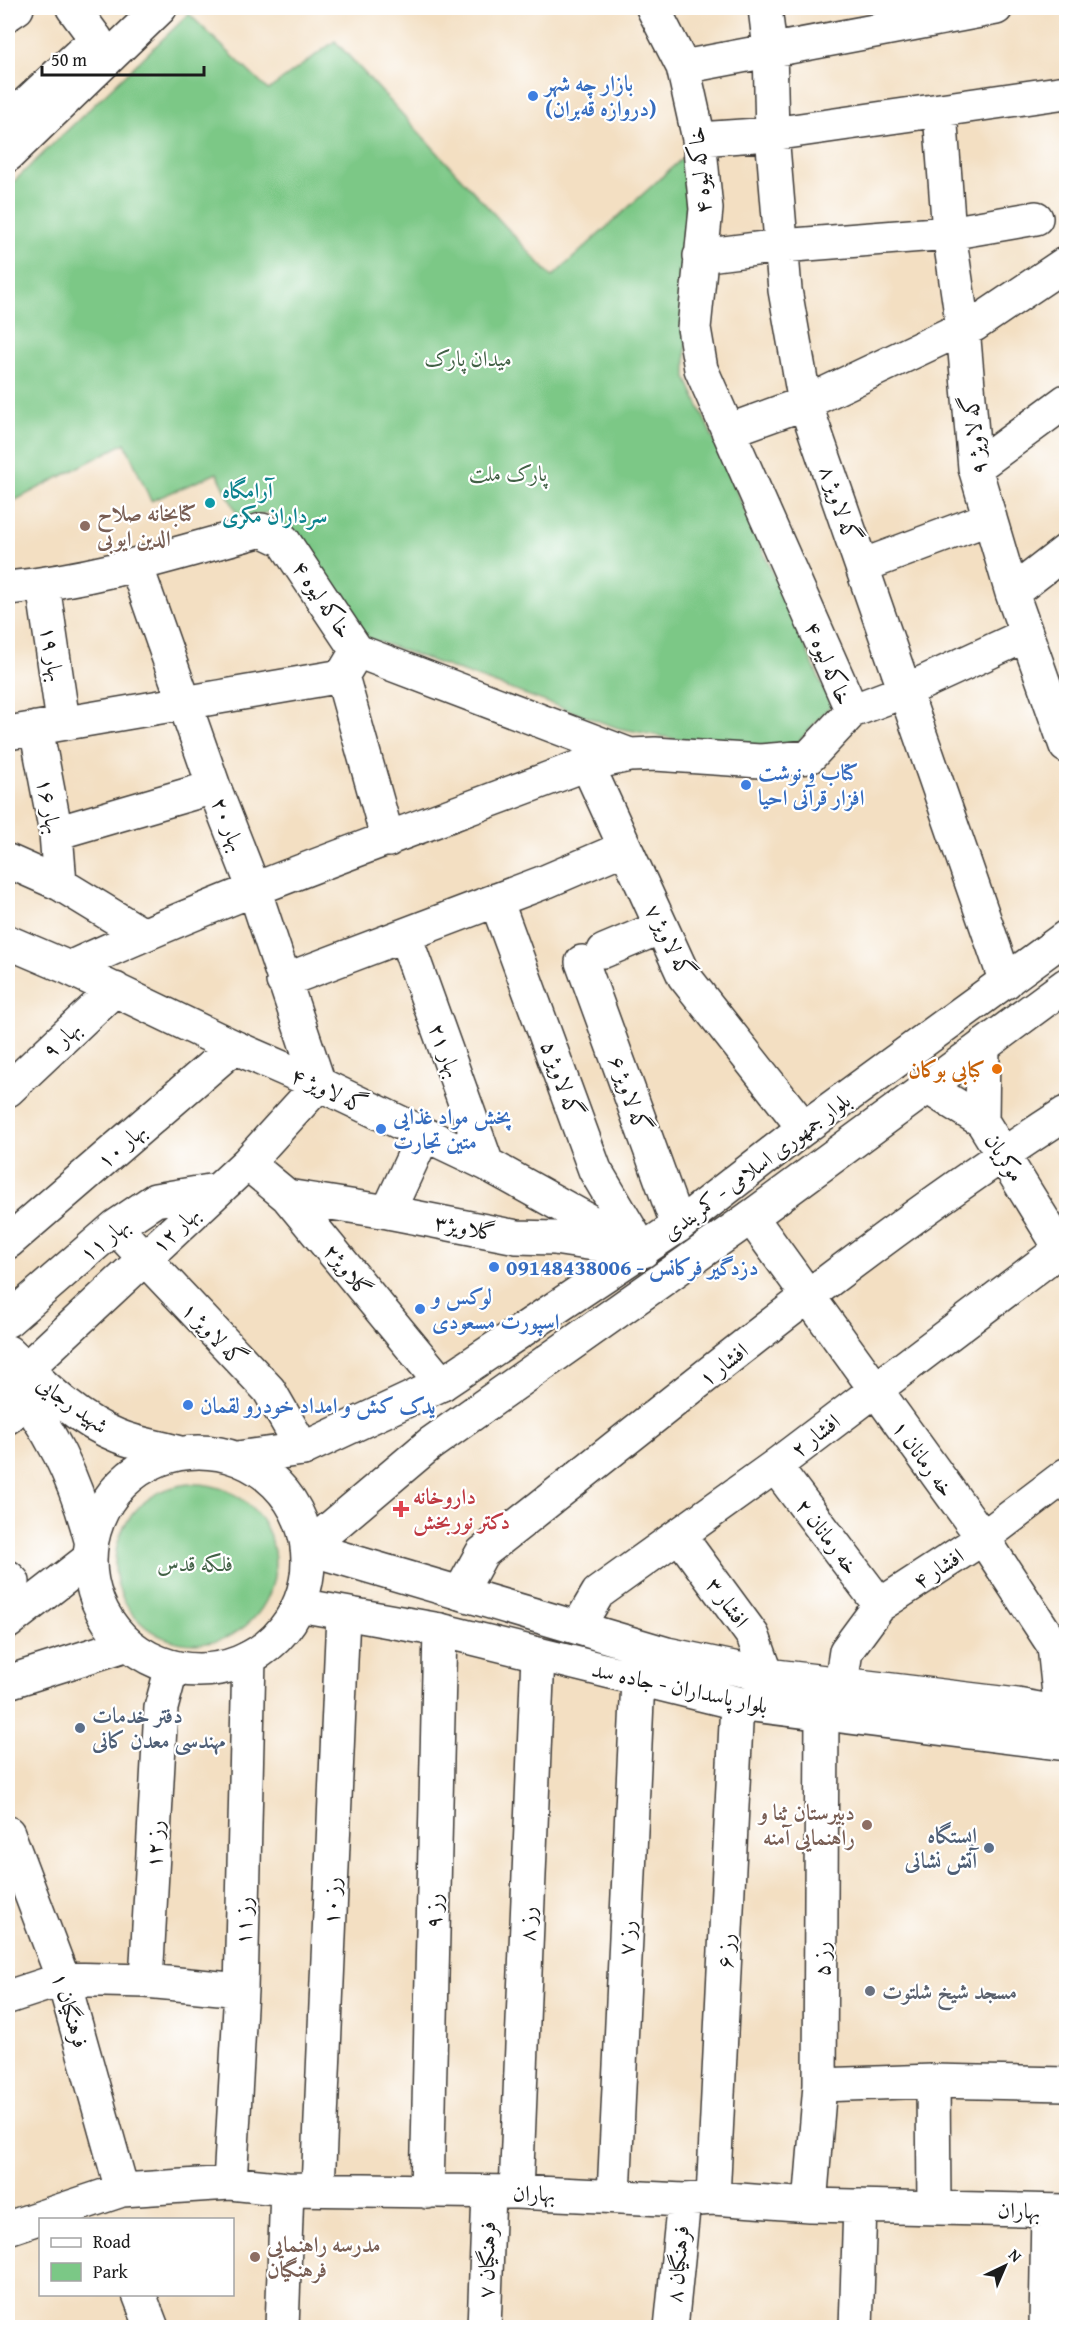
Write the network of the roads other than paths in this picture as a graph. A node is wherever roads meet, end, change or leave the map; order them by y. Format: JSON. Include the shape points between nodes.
{"nodes":[{"id":1,"x":17,"y":8,"type":"edge"},
{"id":2,"x":73,"y":8,"type":"edge"},
{"id":3,"x":129,"y":8,"type":"edge"},
{"id":4,"x":160,"y":8,"type":"edge"},
{"id":5,"x":653,"y":8,"type":"edge"},
{"id":6,"x":765,"y":8,"type":"edge"},
{"id":7,"x":996,"y":8,"type":"edge"},
{"id":8,"x":8,"y":14,"type":"edge"},
{"id":9,"x":96,"y":39,"type":"junction"},
{"id":10,"x":770,"y":49,"type":"junction"},
{"id":11,"x":683,"y":68,"type":"junction"},
{"id":12,"x":1066,"y":92,"type":"edge"},
{"id":13,"x":940,"y":112,"type":"junction"},
{"id":14,"x":8,"y":121,"type":"edge"},
{"id":15,"x":772,"y":134,"type":"junction"},
{"id":16,"x":699,"y":139,"type":"junction"},
{"id":17,"x":8,"y":155,"type":"edge"},
{"id":18,"x":1036,"y":218,"type":"dead end"},
{"id":19,"x":949,"y":233,"type":"junction"},
{"id":20,"x":781,"y":246,"type":"junction"},
{"id":21,"x":700,"y":256,"type":"junction"},
{"id":22,"x":1066,"y":263,"type":"edge"},
{"id":23,"x":963,"y":328,"type":"junction"},
{"id":24,"x":1066,"y":401,"type":"edge"},
{"id":25,"x":806,"y":404,"type":"junction"},
{"id":26,"x":728,"y":431,"type":"junction"},
{"id":27,"x":975,"y":468,"type":"junction"},
{"id":28,"x":990,"y":518,"type":"junction"},
{"id":29,"x":1066,"y":551,"type":"edge"},
{"id":30,"x":136,"y":565,"type":"junction"},
{"id":31,"x":862,"y":566,"type":"junction"},
{"id":32,"x":42,"y":585,"type":"junction"},
{"id":33,"x":8,"y":588,"type":"edge"},
{"id":34,"x":1012,"y":593,"type":"junction"},
{"id":35,"x":1026,"y":635,"type":"junction"},
{"id":36,"x":349,"y":663,"type":"junction"},
{"id":37,"x":907,"y":690,"type":"junction"},
{"id":38,"x":183,"y":702,"type":"junction"},
{"id":39,"x":1060,"y":704,"type":"edge"},
{"id":40,"x":852,"y":711,"type":"junction"},
{"id":41,"x":36,"y":728,"type":"edge"},
{"id":42,"x":1066,"y":746,"type":"edge"},
{"id":43,"x":630,"y":755,"type":"junction"},
{"id":44,"x":587,"y":764,"type":"junction"},
{"id":45,"x":214,"y":787,"type":"junction"},
{"id":46,"x":56,"y":833,"type":"junction"},
{"id":47,"x":388,"y":840,"type":"junction"},
{"id":48,"x":624,"y":848,"type":"junction"},
{"id":49,"x":8,"y":861,"type":"edge"},
{"id":50,"x":60,"y":884,"type":"junction"},
{"id":51,"x":254,"y":889,"type":"junction"},
{"id":52,"x":495,"y":900,"type":"junction"},
{"id":53,"x":661,"y":927,"type":"junction"},
{"id":54,"x":142,"y":934,"type":"junction"},
{"id":55,"x":405,"y":936,"type":"junction"},
{"id":56,"x":1066,"y":937,"type":"edge"},
{"id":57,"x":8,"y":942,"type":"edge"},
{"id":58,"x":69,"y":968,"type":"junction"},
{"id":59,"x":283,"y":981,"type":"junction"},
{"id":60,"x":1006,"y":982,"type":"junction"},
{"id":61,"x":1066,"y":985,"type":"edge"},
{"id":62,"x":115,"y":989,"type":"junction"},
{"id":63,"x":983,"y":1046,"type":"junction"},
{"id":64,"x":234,"y":1047,"type":"junction"},
{"id":65,"x":319,"y":1084,"type":"junction"},
{"id":66,"x":927,"y":1087,"type":"junction"},
{"id":67,"x":8,"y":1090,"type":"edge"},
{"id":68,"x":1066,"y":1113,"type":"edge"},
{"id":69,"x":982,"y":1120,"type":"junction"},
{"id":70,"x":804,"y":1128,"type":"junction"},
{"id":71,"x":424,"y":1134,"type":"junction"},
{"id":72,"x":1004,"y":1153,"type":"junction"},
{"id":73,"x":247,"y":1162,"type":"junction"},
{"id":74,"x":488,"y":1164,"type":"junction"},
{"id":75,"x":216,"y":1190,"type":"junction"},
{"id":76,"x":287,"y":1196,"type":"junction"},
{"id":77,"x":388,"y":1212,"type":"junction"},
{"id":78,"x":752,"y":1217,"type":"junction"},
{"id":79,"x":678,"y":1226,"type":"junction"},
{"id":80,"x":115,"y":1227,"type":"junction"},
{"id":81,"x":1061,"y":1237,"type":"edge"},
{"id":82,"x":8,"y":1242,"type":"edge"},
{"id":83,"x":643,"y":1251,"type":"junction"},
{"id":84,"x":143,"y":1259,"type":"junction"},
{"id":85,"x":810,"y":1296,"type":"junction"},
{"id":86,"x":8,"y":1320,"type":"edge"},
{"id":87,"x":15,"y":1383,"type":"edge"},
{"id":88,"x":442,"y":1384,"type":"junction"},
{"id":89,"x":874,"y":1389,"type":"junction"},
{"id":90,"x":303,"y":1449,"type":"junction"},
{"id":91,"x":180,"y":1453,"type":"junction"},
{"id":92,"x":237,"y":1458,"type":"junction"},
{"id":93,"x":776,"y":1466,"type":"junction"},
{"id":94,"x":1066,"y":1475,"type":"edge"},
{"id":95,"x":679,"y":1535,"type":"junction"},
{"id":96,"x":983,"y":1538,"type":"junction"},
{"id":97,"x":307,"y":1548,"type":"junction"},
{"id":98,"x":90,"y":1550,"type":"junction"},
{"id":99,"x":460,"y":1593,"type":"junction"},
{"id":100,"x":299,"y":1605,"type":"junction"},
{"id":101,"x":880,"y":1605,"type":"junction"},
{"id":102,"x":343,"y":1615,"type":"junction"},
{"id":103,"x":8,"y":1622,"type":"edge"},
{"id":104,"x":578,"y":1627,"type":"junction"},
{"id":105,"x":440,"y":1630,"type":"junction"},
{"id":106,"x":1060,"y":1641,"type":"edge"},
{"id":107,"x":128,"y":1644,"type":"junction"},
{"id":108,"x":538,"y":1655,"type":"junction"},
{"id":109,"x":249,"y":1658,"type":"junction"},
{"id":110,"x":172,"y":1667,"type":"junction"},
{"id":111,"x":767,"y":1675,"type":"junction"},
{"id":112,"x":638,"y":1680,"type":"junction"},
{"id":113,"x":8,"y":1682,"type":"edge"},
{"id":114,"x":841,"y":1683,"type":"junction"},
{"id":115,"x":738,"y":1703,"type":"junction"},
{"id":116,"x":822,"y":1713,"type":"junction"},
{"id":117,"x":1014,"y":1720,"type":"junction"},
{"id":118,"x":1065,"y":1724,"type":"edge"},
{"id":119,"x":8,"y":1833,"type":"edge"},
{"id":120,"x":63,"y":1978,"type":"junction"},
{"id":121,"x":146,"y":1981,"type":"junction"},
{"id":122,"x":241,"y":1990,"type":"junction"},
{"id":123,"x":8,"y":1997,"type":"edge"},
{"id":124,"x":933,"y":2081,"type":"junction"},
{"id":125,"x":1066,"y":2084,"type":"edge"},
{"id":126,"x":820,"y":2085,"type":"junction"},
{"id":127,"x":230,"y":2183,"type":"junction"},
{"id":128,"x":303,"y":2188,"type":"junction"},
{"id":129,"x":427,"y":2192,"type":"junction"},
{"id":130,"x":502,"y":2193,"type":"junction"},
{"id":131,"x":614,"y":2195,"type":"junction"},
{"id":132,"x":698,"y":2199,"type":"junction"},
{"id":133,"x":112,"y":2202,"type":"edge"},
{"id":134,"x":810,"y":2205,"type":"junction"},
{"id":135,"x":860,"y":2206,"type":"junction"},
{"id":136,"x":934,"y":2207,"type":"junction"},
{"id":137,"x":1057,"y":2211,"type":"edge"},
{"id":138,"x":48,"y":2218,"type":"edge"},
{"id":139,"x":39,"y":2220,"type":"edge"},
{"id":140,"x":8,"y":2228,"type":"edge"},
{"id":141,"x":139,"y":2296,"type":"edge"},
{"id":142,"x":152,"y":2328,"type":"edge"},
{"id":143,"x":282,"y":2328,"type":"edge"},
{"id":144,"x":484,"y":2328,"type":"edge"},
{"id":145,"x":671,"y":2328,"type":"edge"},
{"id":146,"x":856,"y":2328,"type":"edge"},
{"id":147,"x":1046,"y":2328,"type":"edge"}],
"edges":[{"from":1,"to":8,"type":"street"},
{"from":2,"to":9,"type":"street"},
{"from":3,"to":9,"type":"street"},
{"from":4,"to":17,"type":"street"},
{"from":5,"to":11,"type":"street","name":"خاکه لیوه ۴"},
{"from":6,"to":10,"type":"street","name":"گه لاویژ ۸"},
{"from":7,"to":10,"type":"street"},
{"from":9,"to":14,"type":"street"},
{"from":10,"to":11,"type":"street"},
{"from":10,"to":15,"type":"street","name":"گه لاویژ ۸"},
{"from":11,"to":16,"type":"street","name":"خاکه لیوه ۴"},
{"from":12,"to":13,"type":"street"},
{"from":13,"to":15,"type":"street"},
{"from":13,"to":19,"type":"street","name":"گه لاویژ ۹"},
{"from":15,"to":16,"type":"street"},
{"from":15,"to":20,"type":"street","name":"گه لاویژ ۸"},
{"from":16,"to":21,"type":"street","name":"خاکه لیوه ۴","via":[[706,209]]},
{"from":18,"to":19,"type":"street"},
{"from":19,"to":20,"type":"street"},
{"from":19,"to":23,"type":"street","name":"گه لاویژ ۹"},
{"from":20,"to":21,"type":"street"},
{"from":20,"to":25,"type":"street","name":"گه لاویژ ۸"},
{"from":21,"to":26,"type":"street","name":"خاکه لیوه ۴","via":[[694,328],[701,369]]},
{"from":22,"to":23,"type":"street","via":[[974,325]]},
{"from":23,"to":25,"type":"street"},
{"from":23,"to":27,"type":"street","name":"گه لاویژ ۹"},
{"from":24,"to":27,"type":"street"},
{"from":25,"to":26,"type":"street"},
{"from":25,"to":31,"type":"street","name":"گه لاویژ ۸"},
{"from":26,"to":40,"type":"street","name":"خاکه لیوه ۴"},
{"from":27,"to":28,"type":"street","name":"گه لاویژ ۹"},
{"from":28,"to":31,"type":"street"},
{"from":28,"to":34,"type":"street","name":"گه لاویژ ۹"},
{"from":29,"to":34,"type":"street"},
{"from":30,"to":32,"type":"street","name":"خاکه لیوه ۴"},
{"from":30,"to":36,"type":"street","name":"خاکه لیوه ۴","via":[[262,530],[283,540]]},
{"from":30,"to":38,"type":"street","name":"بهار ۲۰"},
{"from":31,"to":37,"type":"street","name":"گه لاویژ ۸"},
{"from":32,"to":33,"type":"street","name":"خاکه لیوه ۴"},
{"from":32,"to":41,"type":"street","name":"بهار ۱۹"},
{"from":34,"to":35,"type":"street","name":"گه لاویژ ۹"},
{"from":35,"to":37,"type":"street"},
{"from":35,"to":39,"type":"street","name":"گه لاویژ ۹"},
{"from":36,"to":38,"type":"street"},
{"from":36,"to":43,"type":"street","name":"خاکه لیوه ۴"},
{"from":36,"to":47,"type":"street"},
{"from":37,"to":40,"type":"street"},
{"from":37,"to":60,"type":"street","name":"گه لاویژ ۸"},
{"from":38,"to":41,"type":"street"},
{"from":38,"to":45,"type":"street","name":"بهار ۲۰"},
{"from":39,"to":42,"type":"street","name":"گه لاویژ ۹"},
{"from":40,"to":43,"type":"street","name":"خاکه لیوه ۴","via":[[809,757],[759,761]]},
{"from":41,"to":46,"type":"street","name":"بهار ۱۶"},
{"from":43,"to":44,"type":"street"},
{"from":44,"to":47,"type":"street"},
{"from":44,"to":48,"type":"street","name":"گه لاویژ ۷"},
{"from":45,"to":46,"type":"street"},
{"from":45,"to":51,"type":"street","name":"بهار ۲۰"},
{"from":46,"to":50,"type":"street","name":"بهار ۱۶"},
{"from":47,"to":51,"type":"street"},
{"from":48,"to":52,"type":"street"},
{"from":48,"to":53,"type":"street","name":"گه لاویژ ۷"},
{"from":49,"to":50,"type":"street"},
{"from":50,"to":54,"type":"street"},
{"from":51,"to":54,"type":"street"},
{"from":51,"to":59,"type":"street","name":"بهار ۲۰"},
{"from":52,"to":55,"type":"street"},
{"from":52,"to":83,"type":"street","name":"گه لاویژ ۵","via":[[595,1170]]},
{"from":53,"to":70,"type":"street","name":"گه لاویژ ۷","via":[[684,976]]},
{"from":53,"to":79,"type":"street","name":"گه لاویژ ۶","via":[[593,956]]},
{"from":54,"to":58,"type":"street"},
{"from":55,"to":59,"type":"street"},
{"from":55,"to":74,"type":"street","name":"بهار ۲۱"},
{"from":56,"to":60,"type":"street","name":"بلوار جمهوری اسلامی - کمربندی"},
{"from":57,"to":58,"type":"street","name":"گه لاویژ ۴"},
{"from":58,"to":62,"type":"street","name":"گه لاویژ ۴"},
{"from":59,"to":65,"type":"street","name":"بهار ۲۰"},
{"from":60,"to":70,"type":"street","name":"بلوار جمهوری اسلامی - کمربندی"},
{"from":61,"to":63,"type":"street","name":"بلوار جمهوری اسلامی - کمربندی"},
{"from":62,"to":64,"type":"street","name":"گه لاویژ ۴"},
{"from":62,"to":67,"type":"street","name":"بهار ۹"},
{"from":63,"to":66,"type":"street","name":"بلوار جمهوری اسلامی - کمربندی"},
{"from":63,"to":69,"type":"street","name":"موکریان"},
{"from":64,"to":65,"type":"street","name":"گه لاویژ ۴"},
{"from":64,"to":82,"type":"street","name":"بهار ۱۰"},
{"from":65,"to":71,"type":"street","name":"گه لاویژ ۴"},
{"from":65,"to":73,"type":"street","name":"بهار ۱۲"},
{"from":66,"to":69,"type":"street"},
{"from":66,"to":78,"type":"street","name":"بلوار جمهوری اسلامی - کمربندی"},
{"from":68,"to":72,"type":"street","name":"افشار ۱"},
{"from":69,"to":72,"type":"street","name":"موکریان"},
{"from":70,"to":79,"type":"street","name":"بلوار جمهوری اسلامی - کمربندی"},
{"from":71,"to":74,"type":"street","name":"گه لاویژ ۴"},
{"from":71,"to":77,"type":"street"},
{"from":72,"to":81,"type":"street","name":"موکریان"},
{"from":72,"to":85,"type":"street","name":"افشار ۱"},
{"from":73,"to":75,"type":"street","name":"بهار ۱۲"},
{"from":73,"to":76,"type":"street","name":"گلاویژ۲"},
{"from":74,"to":83,"type":"street","name":"گه لاویژ ۴"},
{"from":75,"to":80,"type":"street","name":"بهار ۱۱","via":[[156,1200]]},
{"from":75,"to":84,"type":"street","name":"بهار ۱۲"},
{"from":76,"to":77,"type":"street","name":"گلاویژ۳"},
{"from":76,"to":88,"type":"street","name":"گلاویژ۲"},
{"from":77,"to":83,"type":"street","name":"گلاویژ۳","via":[[517,1237],[554,1238]]},
{"from":78,"to":85,"type":"street","name":"خه رمانان ۱"},
{"from":78,"to":97,"type":"street","name":"بلوار جمهوری اسلامی - کمربندی","via":[[430,1444]]},
{"from":79,"to":83,"type":"street","name":"بلوار جمهوری اسلامی - کمربندی"},
{"from":80,"to":84,"type":"street","name":"گه لاویژ ۱"},
{"from":80,"to":86,"type":"street","name":"بهار ۱۱"},
{"from":81,"to":89,"type":"street","name":"افشار ۲"},
{"from":83,"to":88,"type":"street","name":"بلوار جمهوری اسلامی - کمربندی"},
{"from":84,"to":87,"type":"street","name":"بهار ۱۲"},
{"from":84,"to":90,"type":"street","name":"گه لاویژ ۱","via":[[269,1390]]},
{"from":85,"to":89,"type":"street","name":"خه رمانان ۱"},
{"from":85,"to":99,"type":"street","name":"افشار ۱","via":[[482,1553]]},
{"from":87,"to":91,"type":"street","name":"شهید رجایی","via":[[117,1436]]},
{"from":87,"to":98,"type":"street","name":"شهید رجایی","via":[[61,1452],[81,1504]]},
{"from":88,"to":90,"type":"street","name":"بلوار جمهوری اسلامی - کمربندی"},
{"from":89,"to":93,"type":"street","name":"افشار ۲"},
{"from":89,"to":96,"type":"street","name":"خه رمانان ۱"},
{"from":90,"to":92,"type":"street","name":"بلوار جمهوری اسلامی - کمربندی"},
{"from":91,"to":92,"type":"street","via":[[209,1452]]},
{"from":91,"to":98,"type":"street","via":[[149,1463],[122,1482],[102,1509]]},
{"from":92,"to":97,"type":"street","via":[[263,1473],[285,1494],[300,1519]]},
{"from":93,"to":95,"type":"street","name":"افشار ۲"},
{"from":93,"to":101,"type":"street","name":"خه رمانان ۲"},
{"from":94,"to":96,"type":"street","name":"افشار ۴"},
{"from":95,"to":104,"type":"street","name":"افشار ۲","via":[[598,1593]]},
{"from":95,"to":111,"type":"street","name":"افشار ۳","via":[[753,1636]]},
{"from":96,"to":101,"type":"street","name":"افشار ۴"},
{"from":96,"to":106,"type":"street","name":"خه رمانان ۱"},
{"from":97,"to":99,"type":"street","name":"بلوار پاسداران - جاده سد"},
{"from":97,"to":100,"type":"street","via":[[306,1577]]},
{"from":98,"to":103,"type":"street"},
{"from":98,"to":107,"type":"street","name":"شهید رجایی","via":[[94,1591],[107,1620]]},
{"from":99,"to":104,"type":"street","name":"بلوار پاسداران - جاده سد"},
{"from":100,"to":102,"type":"street","name":"بلوار پاسداران - جاده سد"},
{"from":100,"to":109,"type":"street","via":[[278,1636]]},
{"from":101,"to":114,"type":"street","name":"افشار ۴","via":[[846,1651]]},
{"from":102,"to":105,"type":"street","name":"بلوار پاسداران - جاده سد"},
{"from":102,"to":128,"type":"street","name":"رز ۱۰"},
{"from":104,"to":111,"type":"street","name":"بلوار پاسداران - جاده سد","via":[[667,1654]]},
{"from":105,"to":108,"type":"street","name":"بلوار پاسداران - جاده سد"},
{"from":105,"to":129,"type":"street","name":"رز ۹"},
{"from":106,"to":118,"type":"street","name":"خه رمانان ۱"},
{"from":107,"to":110,"type":"street","name":"شهید رجایی"},
{"from":107,"to":113,"type":"street"},
{"from":108,"to":112,"type":"street","name":"بلوار پاسداران - جاده سد"},
{"from":108,"to":130,"type":"street","name":"رز ۸"},
{"from":109,"to":110,"type":"street","via":[[207,1669]]},
{"from":109,"to":122,"type":"street","name":"رز ۱۱"},
{"from":110,"to":121,"type":"street","name":"رز ۱۲","via":[[161,1708]]},
{"from":111,"to":114,"type":"street","name":"بلوار پاسداران - جاده سد"},
{"from":112,"to":115,"type":"street","name":"بلوار پاسداران - جاده سد"},
{"from":112,"to":131,"type":"street","name":"رز ۷"},
{"from":114,"to":117,"type":"street","name":"بلوار پاسداران - جاده سد"},
{"from":115,"to":116,"type":"street","name":"بلوار پاسداران - جاده سد"},
{"from":115,"to":132,"type":"street","name":"رز ۶"},
{"from":116,"to":117,"type":"street","name":"بلوار پاسداران - جاده سد"},
{"from":116,"to":126,"type":"street","name":"رز ۵"},
{"from":117,"to":118,"type":"street","name":"بلوار پاسداران - جاده سد"},
{"from":119,"to":120,"type":"street","name":"فرهنگیان ۱"},
{"from":120,"to":121,"type":"street"},
{"from":120,"to":123,"type":"street"},
{"from":120,"to":133,"type":"street","name":"فرهنگیان ۱"},
{"from":121,"to":122,"type":"street"},
{"from":122,"to":127,"type":"street","name":"رز ۱۱"},
{"from":124,"to":125,"type":"street"},
{"from":124,"to":126,"type":"street"},
{"from":124,"to":136,"type":"street"},
{"from":126,"to":134,"type":"street","name":"رز ۵"},
{"from":127,"to":128,"type":"street","name":"بهاران"},
{"from":127,"to":133,"type":"street","name":"بهاران"},
{"from":128,"to":129,"type":"street","name":"بهاران"},
{"from":128,"to":143,"type":"street","name":"رز ۱۰"},
{"from":129,"to":130,"type":"street","name":"بهاران"},
{"from":130,"to":131,"type":"street","name":"بهاران"},
{"from":130,"to":144,"type":"street","name":"فرهنگیان ۷"},
{"from":131,"to":132,"type":"street","name":"بهاران"},
{"from":132,"to":134,"type":"street","name":"بهاران"},
{"from":132,"to":145,"type":"street","name":"فرهنگیان ۸"},
{"from":133,"to":138,"type":"street","name":"بهاران"},
{"from":134,"to":135,"type":"street","name":"بهاران"},
{"from":135,"to":136,"type":"street","name":"بهاران"},
{"from":135,"to":146,"type":"street"},
{"from":136,"to":137,"type":"street","name":"بهاران"},
{"from":137,"to":147,"type":"street"},
{"from":139,"to":140,"type":"street","name":"بهاران"},
{"from":141,"to":142,"type":"street"}]}
